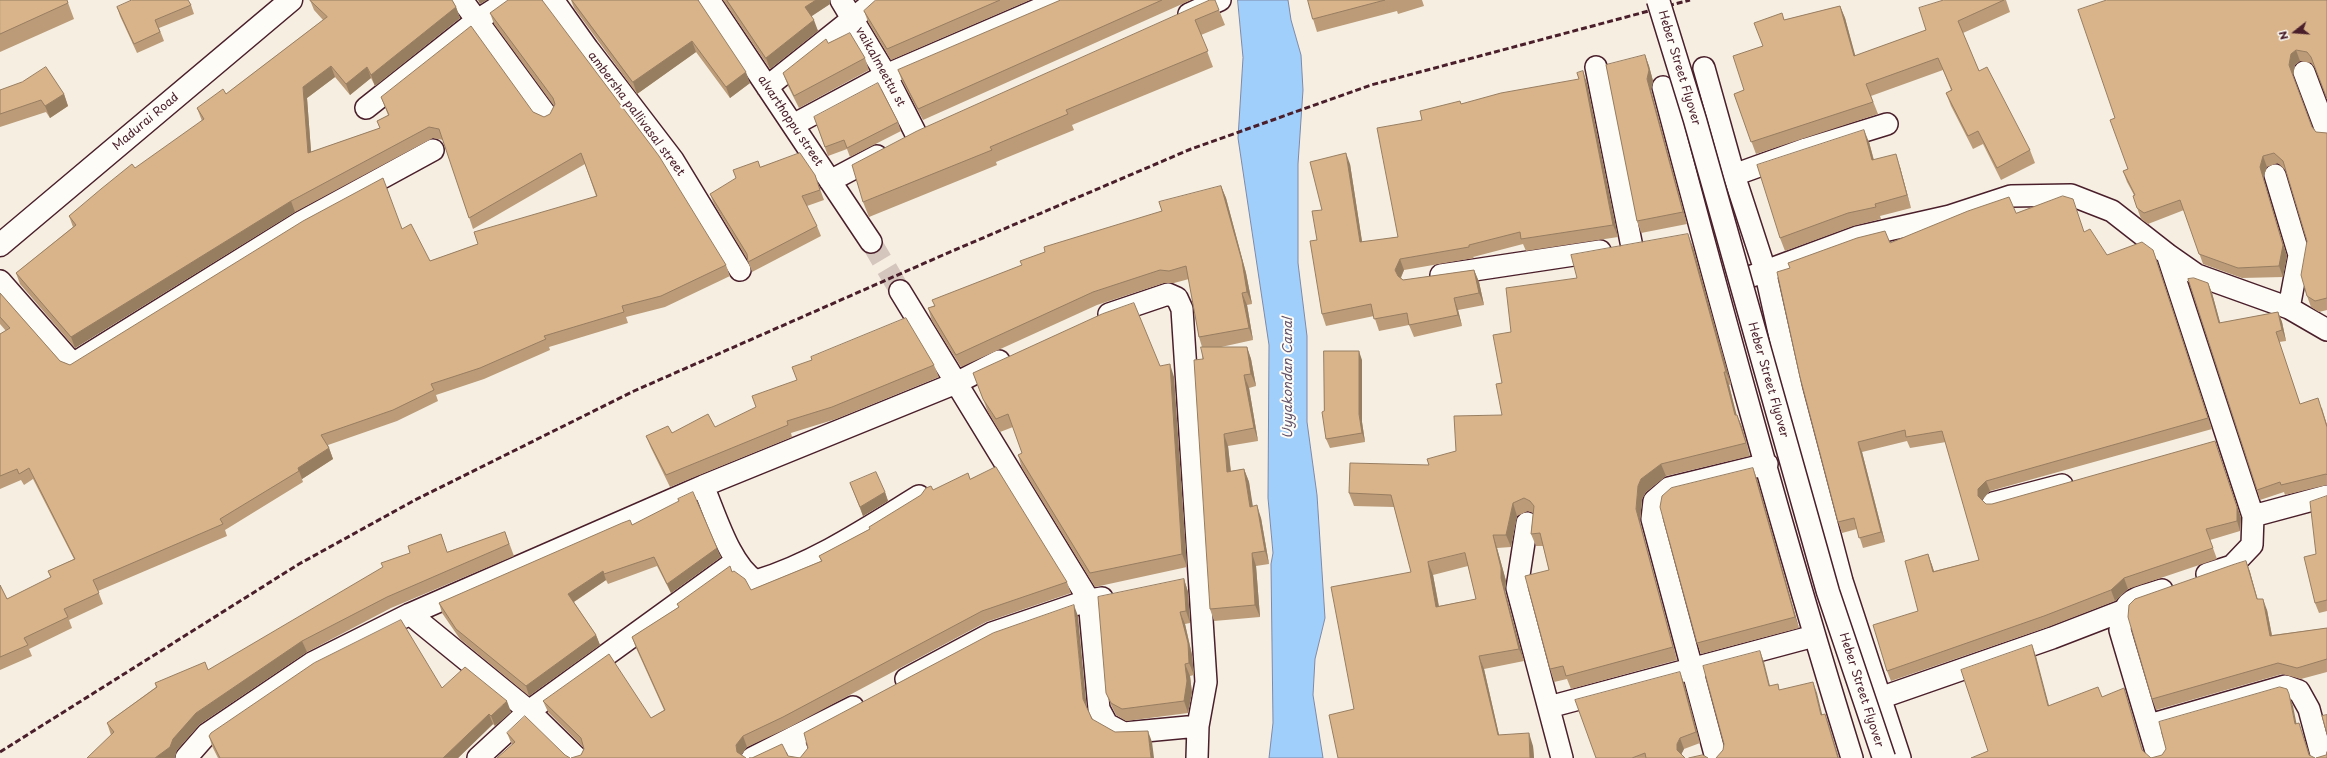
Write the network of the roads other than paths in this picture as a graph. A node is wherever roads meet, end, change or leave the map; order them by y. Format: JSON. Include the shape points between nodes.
{"nodes":[{"id":1,"x":291,"y":0,"type":"edge"},
{"id":2,"x":462,"y":0,"type":"edge"},
{"id":3,"x":509,"y":0,"type":"edge"},
{"id":4,"x":553,"y":0,"type":"edge"},
{"id":5,"x":709,"y":0,"type":"edge"},
{"id":6,"x":841,"y":0,"type":"edge"},
{"id":7,"x":876,"y":0,"type":"edge"},
{"id":8,"x":1060,"y":0,"type":"edge"},
{"id":9,"x":1220,"y":0,"type":"edge"},
{"id":10,"x":1658,"y":0,"type":"edge"},
{"id":11,"x":854,"y":19,"type":"junction"},
{"id":12,"x":476,"y":21,"type":"junction"},
{"id":13,"x":1170,"y":23,"type":"edge"},
{"id":14,"x":1596,"y":67,"type":"dead end"},
{"id":15,"x":1704,"y":68,"type":"dead end"},
{"id":16,"x":2304,"y":72,"type":"dead end"},
{"id":17,"x":886,"y":75,"type":"junction"},
{"id":18,"x":1663,"y":86,"type":"dead end"},
{"id":19,"x":767,"y":87,"type":"junction"},
{"id":20,"x":366,"y":108,"type":"dead end"},
{"id":21,"x":547,"y":116,"type":"edge"},
{"id":22,"x":1887,"y":124,"type":"dead end"},
{"id":23,"x":793,"y":125,"type":"junction"},
{"id":24,"x":2327,"y":132,"type":"edge"},
{"id":25,"x":433,"y":150,"type":"dead end"},
{"id":26,"x":2275,"y":174,"type":"dead end"},
{"id":27,"x":1734,"y":175,"type":"junction"},
{"id":28,"x":830,"y":181,"type":"junction"},
{"id":29,"x":871,"y":242,"type":"tunnel mouth"},
{"id":30,"x":0,"y":244,"type":"edge"},
{"id":31,"x":2167,"y":254,"type":"junction"},
{"id":32,"x":740,"y":270,"type":"dead end"},
{"id":33,"x":1765,"y":270,"type":"junction"},
{"id":34,"x":1419,"y":278,"type":"edge"},
{"id":35,"x":0,"y":281,"type":"edge"},
{"id":36,"x":900,"y":291,"type":"tunnel mouth"},
{"id":37,"x":1719,"y":294,"type":"junction"},
{"id":38,"x":2289,"y":308,"type":"junction"},
{"id":39,"x":1089,"y":322,"type":"edge"},
{"id":40,"x":2327,"y":330,"type":"edge"},
{"id":41,"x":1020,"y":352,"type":"edge"},
{"id":42,"x":956,"y":382,"type":"junction"},
{"id":43,"x":2228,"y":437,"type":"junction"},
{"id":44,"x":2205,"y":444,"type":"edge"},
{"id":45,"x":1767,"y":464,"type":"junction"},
{"id":46,"x":2084,"y":479,"type":"edge"},
{"id":47,"x":703,"y":486,"type":"junction"},
{"id":48,"x":919,"y":496,"type":"edge"},
{"id":49,"x":2327,"y":496,"type":"edge"},
{"id":50,"x":1993,"y":503,"type":"edge"},
{"id":51,"x":2253,"y":516,"type":"junction"},
{"id":52,"x":1527,"y":523,"type":"dead end"},
{"id":53,"x":736,"y":561,"type":"junction"},
{"id":54,"x":1199,"y":577,"type":"junction"},
{"id":55,"x":1177,"y":582,"type":"edge"},
{"id":56,"x":1119,"y":594,"type":"edge"},
{"id":57,"x":1090,"y":600,"type":"junction"},
{"id":58,"x":2122,"y":611,"type":"junction"},
{"id":59,"x":410,"y":614,"type":"junction"},
{"id":60,"x":1814,"y":636,"type":"junction"},
{"id":61,"x":1693,"y":668,"type":"junction"},
{"id":62,"x":890,"y":687,"type":"edge"},
{"id":63,"x":869,"y":698,"type":"edge"},
{"id":64,"x":1880,"y":698,"type":"junction"},
{"id":65,"x":1549,"y":707,"type":"junction"},
{"id":66,"x":529,"y":711,"type":"junction"},
{"id":67,"x":2149,"y":725,"type":"junction"},
{"id":68,"x":1198,"y":726,"type":"junction"},
{"id":69,"x":793,"y":739,"type":"junction"},
{"id":70,"x":1715,"y":755,"type":"edge"},
{"id":71,"x":186,"y":758,"type":"edge"},
{"id":72,"x":478,"y":758,"type":"edge"},
{"id":73,"x":576,"y":758,"type":"edge"},
{"id":74,"x":752,"y":758,"type":"edge"},
{"id":75,"x":800,"y":758,"type":"edge"},
{"id":76,"x":1196,"y":758,"type":"edge"},
{"id":77,"x":1562,"y":758,"type":"edge"},
{"id":78,"x":1692,"y":758,"type":"edge"},
{"id":79,"x":1852,"y":758,"type":"edge"},
{"id":80,"x":1884,"y":758,"type":"edge"},
{"id":81,"x":1900,"y":758,"type":"edge"},
{"id":82,"x":2158,"y":758,"type":"edge"},
{"id":83,"x":2322,"y":758,"type":"edge"}],
"edges":[{"from":1,"to":30,"type":"street","name":"Madurai Road"},
{"from":2,"to":12,"type":"street"},
{"from":3,"to":12,"type":"street"},
{"from":4,"to":32,"type":"street","name":"ambersha pallivasal street","via":[[673,160]]},
{"from":5,"to":19,"type":"street","name":"alvarthoppu street"},
{"from":6,"to":11,"type":"street","name":"vaikalmeettu st"},
{"from":7,"to":11,"type":"street"},
{"from":8,"to":17,"type":"street"},
{"from":9,"to":13,"type":"street"},
{"from":10,"to":80,"type":"street","name":"Heber Street Flyover","bridge":true,"via":[[1695,120],[1828,592]]},
{"from":11,"to":17,"type":"street","name":"vaikalmeettu st"},
{"from":11,"to":19,"type":"street"},
{"from":12,"to":20,"type":"street"},
{"from":12,"to":21,"type":"street"},
{"from":14,"to":34,"type":"street","via":[[1640,245]]},
{"from":15,"to":27,"type":"street"},
{"from":16,"to":24,"type":"street"},
{"from":17,"to":23,"type":"street"},
{"from":17,"to":28,"type":"street","name":"vaikalmeettu st","via":[[924,133]]},
{"from":18,"to":37,"type":"street","via":[[1694,235]]},
{"from":19,"to":23,"type":"street","name":"alvarthoppu street"},
{"from":22,"to":27,"type":"street"},
{"from":23,"to":28,"type":"street","name":"alvarthoppu street"},
{"from":25,"to":35,"type":"street","via":[[301,222],[73,364]]},
{"from":26,"to":38,"type":"street","via":[[2299,255]]},
{"from":27,"to":33,"type":"street"},
{"from":28,"to":29,"type":"street","name":"alvarthoppu street"},
{"from":31,"to":33,"type":"street","via":[[2112,211],[2071,195],[2011,196],[1950,216],[1857,237]]},
{"from":31,"to":38,"type":"street","via":[[2197,274]]},
{"from":31,"to":43,"type":"street"},
{"from":33,"to":37,"type":"street"},
{"from":33,"to":64,"type":"street","via":[[1792,391],[1842,581]]},
{"from":36,"to":42,"type":"street"},
{"from":37,"to":45,"type":"street"},
{"from":38,"to":40,"type":"street"},
{"from":39,"to":54,"type":"street","via":[[1168,294],[1177,298],[1180,304]]},
{"from":41,"to":42,"type":"street"},
{"from":42,"to":47,"type":"street"},
{"from":42,"to":57,"type":"street"},
{"from":43,"to":44,"type":"street"},
{"from":43,"to":51,"type":"street"},
{"from":45,"to":60,"type":"street"},
{"from":45,"to":61,"type":"street","via":[[1669,488],[1654,501],[1652,520]]},
{"from":46,"to":50,"type":"street"},
{"from":47,"to":53,"type":"street"},
{"from":47,"to":59,"type":"street"},
{"from":48,"to":53,"type":"street","via":[[851,538],[783,572],[756,581],[748,576]]},
{"from":49,"to":51,"type":"street"},
{"from":51,"to":58,"type":"street","via":[[2252,545],[2232,566],[2132,600]]},
{"from":52,"to":65,"type":"street","via":[[1517,588]]},
{"from":53,"to":66,"type":"street"},
{"from":54,"to":55,"type":"street"},
{"from":54,"to":68,"type":"street","via":[[1206,682]]},
{"from":56,"to":57,"type":"street"},
{"from":57,"to":62,"type":"street","via":[[992,633]]},
{"from":57,"to":68,"type":"street","via":[[1099,708],[1107,724],[1124,733]]},
{"from":58,"to":64,"type":"street"},
{"from":58,"to":67,"type":"street","via":[[2120,630]]},
{"from":59,"to":66,"type":"street"},
{"from":59,"to":71,"type":"street","via":[[312,663],[207,734]]},
{"from":60,"to":61,"type":"street"},
{"from":60,"to":79,"type":"street"},
{"from":61,"to":65,"type":"street"},
{"from":61,"to":70,"type":"street"},
{"from":63,"to":69,"type":"street"},
{"from":64,"to":81,"type":"street"},
{"from":65,"to":77,"type":"street"},
{"from":66,"to":72,"type":"street"},
{"from":66,"to":73,"type":"street"},
{"from":67,"to":82,"type":"street"},
{"from":67,"to":83,"type":"street","via":[[2285,686],[2299,691],[2309,709]]},
{"from":68,"to":76,"type":"street"},
{"from":69,"to":74,"type":"street"},
{"from":69,"to":75,"type":"street"},
{"from":70,"to":78,"type":"street"}]}
